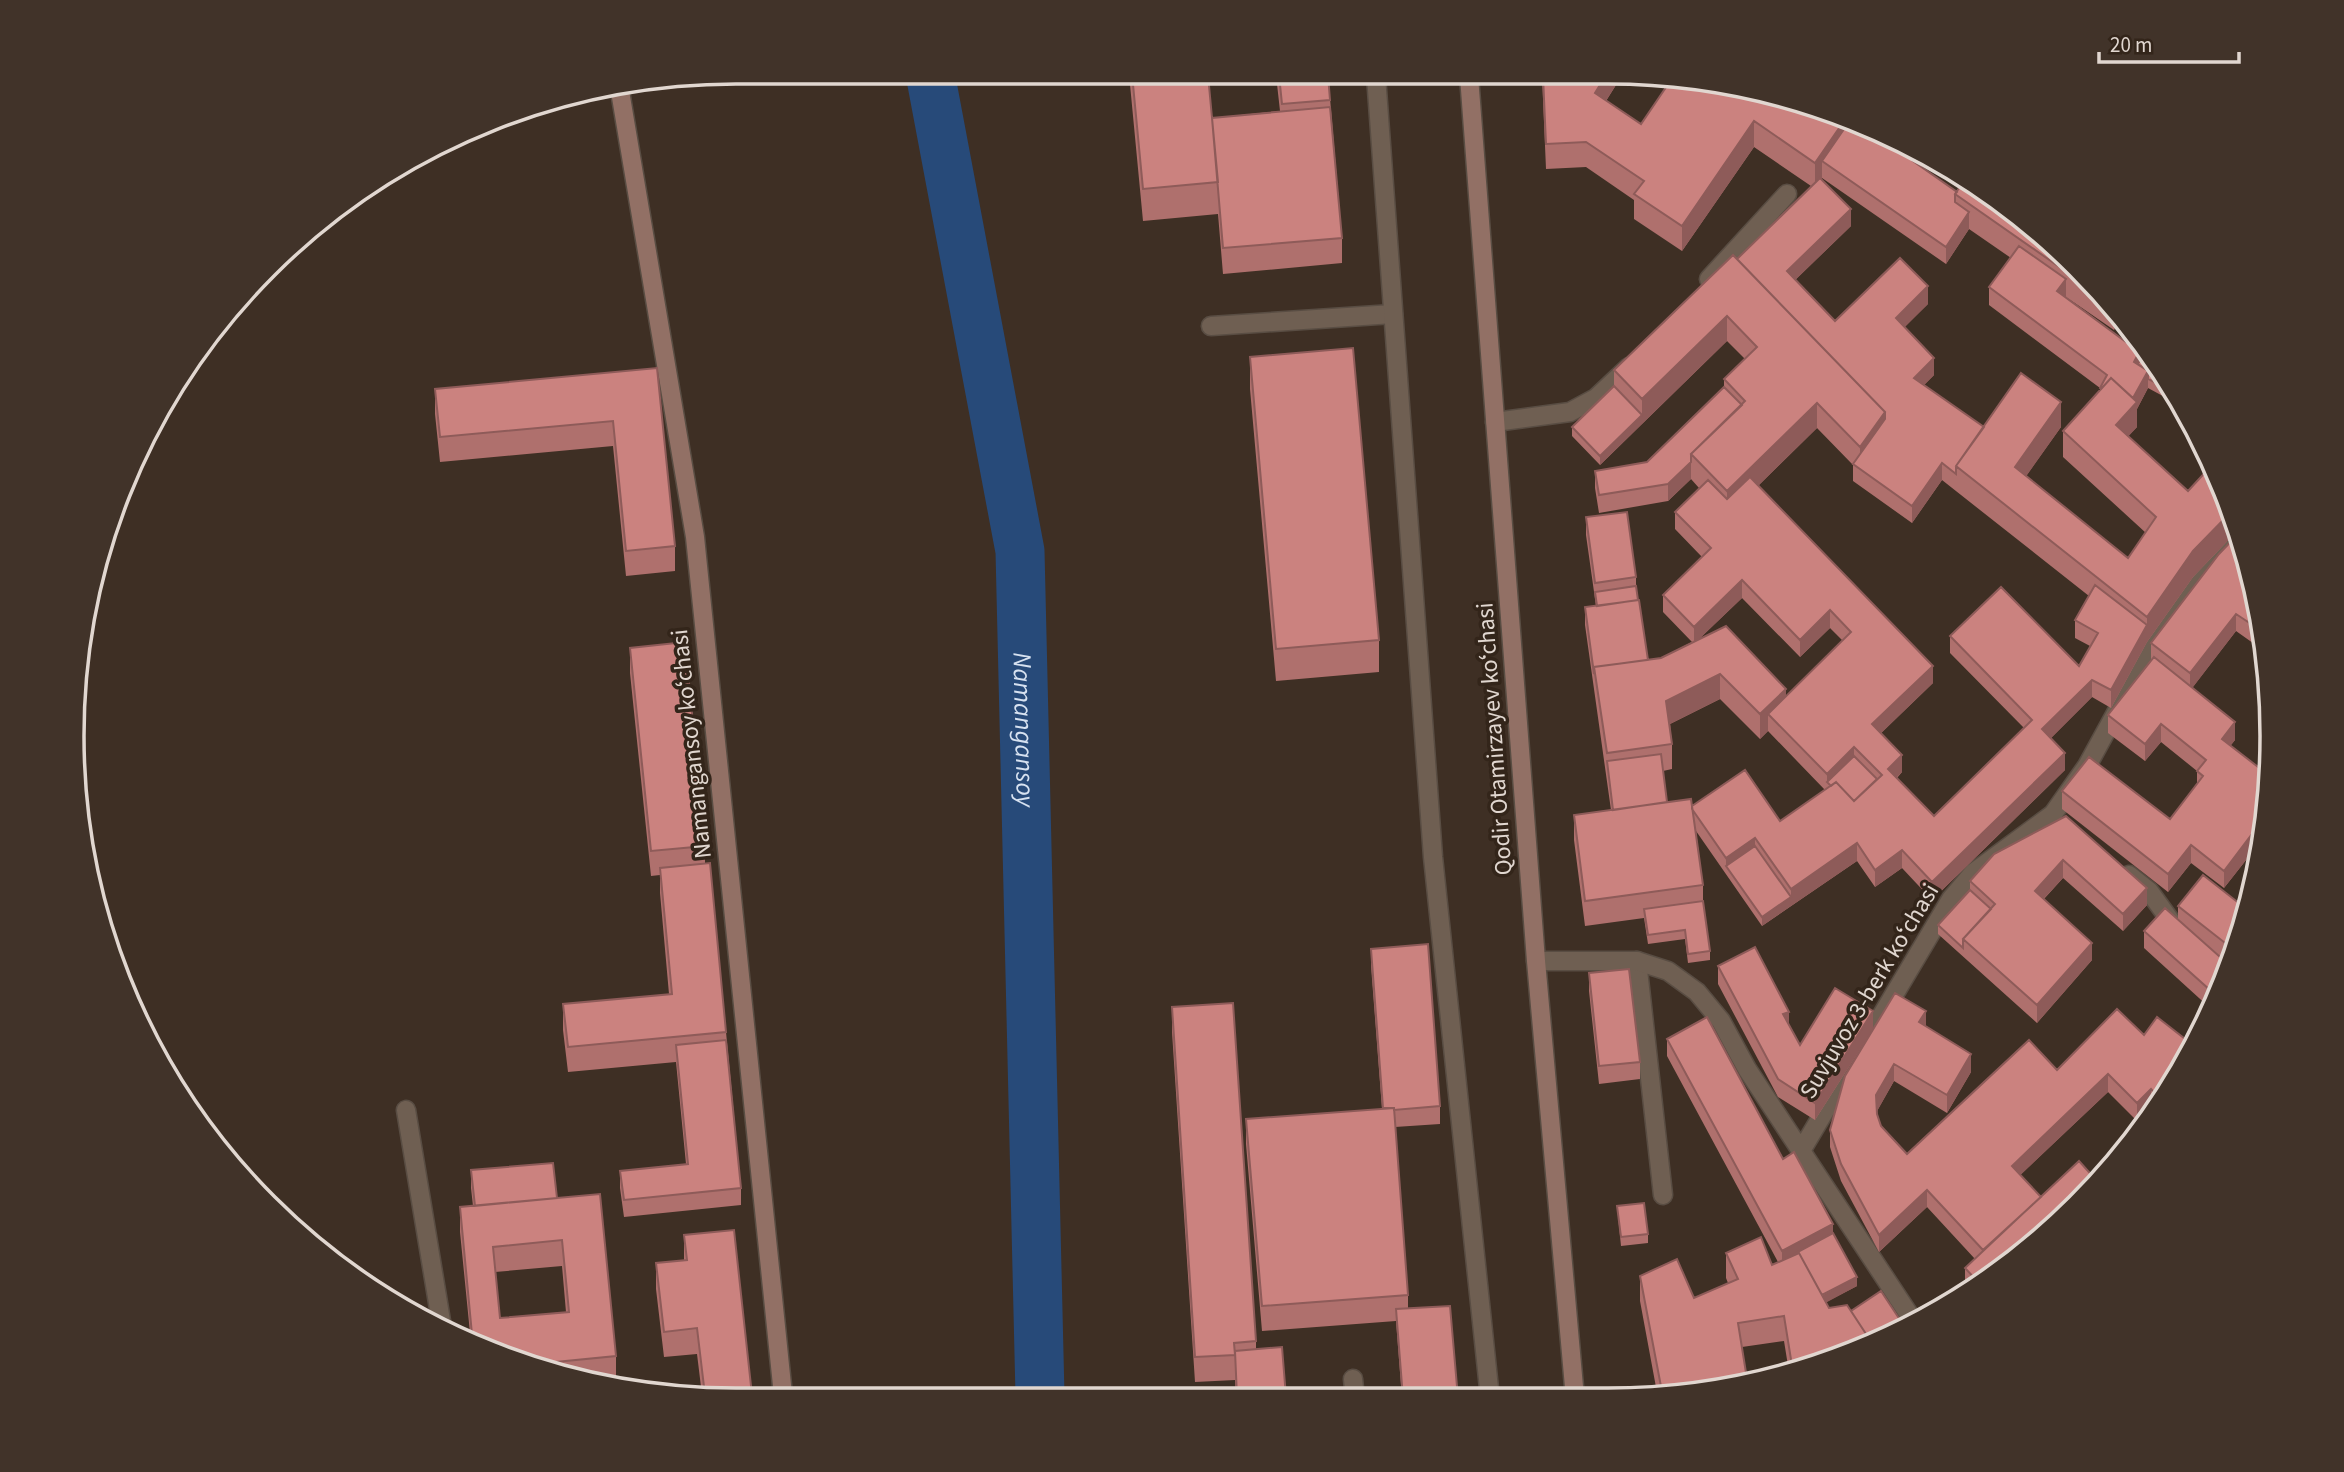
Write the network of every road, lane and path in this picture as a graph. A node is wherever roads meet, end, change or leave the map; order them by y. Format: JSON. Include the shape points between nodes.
{"nodes":[{"id":1,"x":1377,"y":84,"type":"edge"},
{"id":2,"x":1470,"y":84,"type":"edge"},
{"id":3,"x":621,"y":95,"type":"edge"},
{"id":4,"x":1787,"y":194,"type":"dead end"},
{"id":5,"x":1694,"y":296,"type":"edge"},
{"id":6,"x":1393,"y":314,"type":"junction"},
{"id":7,"x":1211,"y":326,"type":"dead end"},
{"id":8,"x":1639,"y":358,"type":"edge"},
{"id":9,"x":1495,"y":422,"type":"junction"},
{"id":10,"x":2231,"y":544,"type":"edge"},
{"id":11,"x":2117,"y":865,"type":"edge"},
{"id":12,"x":2186,"y":936,"type":"edge"},
{"id":13,"x":1536,"y":961,"type":"junction"},
{"id":14,"x":1637,"y":961,"type":"junction"},
{"id":15,"x":406,"y":1110,"type":"dead end"},
{"id":16,"x":1801,"y":1151,"type":"junction"},
{"id":17,"x":1663,"y":1195,"type":"dead end"},
{"id":18,"x":1909,"y":1314,"type":"edge"},
{"id":19,"x":440,"y":1317,"type":"edge"},
{"id":20,"x":1353,"y":1379,"type":"dead end"},
{"id":21,"x":782,"y":1388,"type":"edge"},
{"id":22,"x":1354,"y":1388,"type":"edge"},
{"id":23,"x":1489,"y":1388,"type":"edge"},
{"id":24,"x":1574,"y":1388,"type":"edge"}],
"edges":[{"from":1,"to":6,"type":"street"},
{"from":2,"to":9,"type":"main road","name":"Qodir Otamirzayev koʻchasi"},
{"from":3,"to":21,"type":"main road","name":"Namangansoy koʻchasi","via":[[695,537]]},
{"from":4,"to":5,"type":"street"},
{"from":6,"to":7,"type":"street"},
{"from":6,"to":23,"type":"street","via":[[1433,857]]},
{"from":8,"to":9,"type":"street","via":[[1596,398],[1570,412]]},
{"from":9,"to":13,"type":"main road","name":"Qodir Otamirzayev koʻchasi"},
{"from":10,"to":16,"type":"street","name":"Suvjuvoz 3-berk koʻchasi","via":[[2203,573],[2157,638],[2059,818],[1973,873],[1951,899]]},
{"from":11,"to":12,"type":"street","via":[[2148,891]]},
{"from":13,"to":14,"type":"street"},
{"from":13,"to":24,"type":"main road","name":"Qodir Otamirzayev koʻchasi"},
{"from":14,"to":16,"type":"street","via":[[1668,971],[1697,992],[1721,1021]]},
{"from":14,"to":17,"type":"street"},
{"from":15,"to":19,"type":"street"},
{"from":16,"to":18,"type":"street"},
{"from":20,"to":22,"type":"street"}]}
